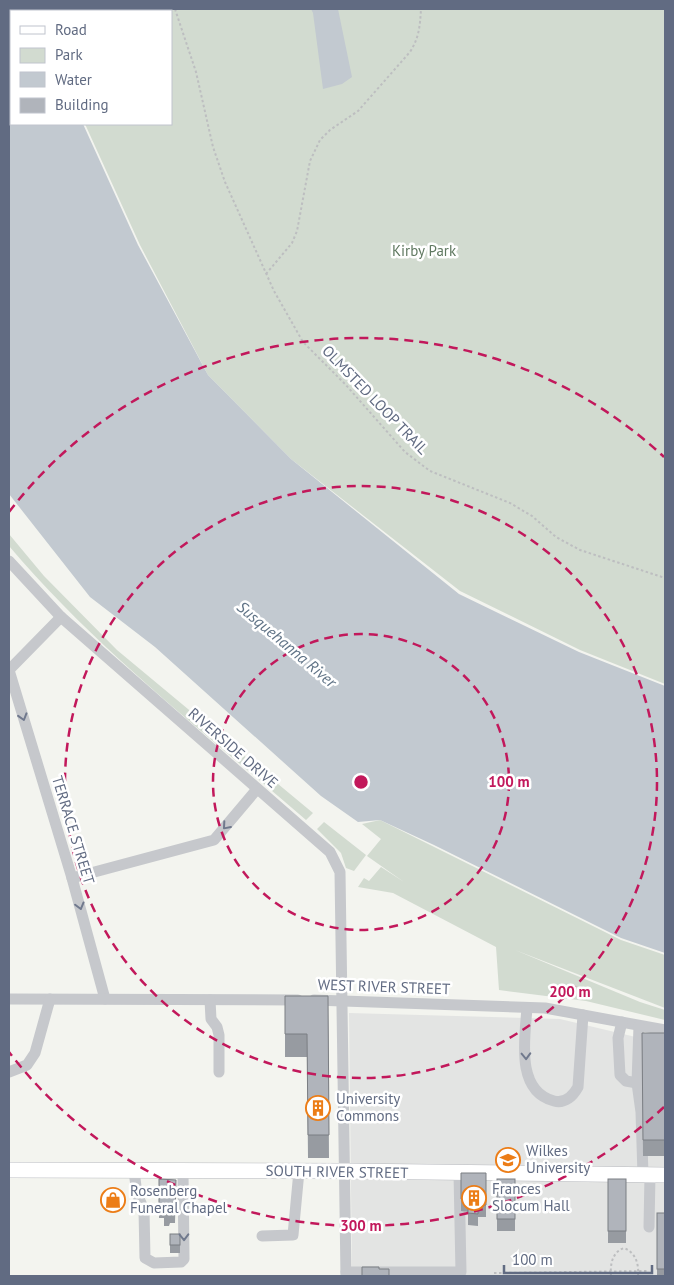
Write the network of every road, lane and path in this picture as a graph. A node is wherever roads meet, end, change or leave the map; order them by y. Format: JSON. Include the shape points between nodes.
{"nodes":[{"id":1,"x":175,"y":9,"type":"edge"},
{"id":2,"x":420,"y":9,"type":"edge"},
{"id":3,"x":266,"y":274,"type":"junction"},
{"id":4,"x":9,"y":561,"type":"edge"},
{"id":5,"x":665,"y":578,"type":"edge"},
{"id":6,"x":61,"y":617,"type":"junction"},
{"id":7,"x":9,"y":670,"type":"edge"},
{"id":8,"x":257,"y":789,"type":"junction"},
{"id":9,"x":72,"y":878,"type":"junction"},
{"id":10,"x":9,"y":999,"type":"edge"},
{"id":11,"x":50,"y":999,"type":"junction"},
{"id":12,"x":105,"y":999,"type":"junction"},
{"id":13,"x":210,"y":1000,"type":"junction"},
{"id":14,"x":342,"y":1000,"type":"junction"},
{"id":15,"x":527,"y":1008,"type":"junction"},
{"id":16,"x":584,"y":1015,"type":"junction"},
{"id":17,"x":622,"y":1022,"type":"junction"},
{"id":18,"x":639,"y":1026,"type":"junction"},
{"id":19,"x":665,"y":1030,"type":"edge"},
{"id":20,"x":9,"y":1072,"type":"edge"},
{"id":21,"x":219,"y":1072,"type":"dead end"},
{"id":22,"x":637,"y":1082,"type":"junction"},
{"id":23,"x":9,"y":1170,"type":"edge"},
{"id":24,"x":134,"y":1171,"type":"junction"},
{"id":25,"x":183,"y":1171,"type":"junction"},
{"id":26,"x":299,"y":1171,"type":"junction"},
{"id":27,"x":346,"y":1171,"type":"junction"},
{"id":28,"x":459,"y":1173,"type":"junction"},
{"id":29,"x":647,"y":1175,"type":"junction"},
{"id":30,"x":665,"y":1175,"type":"edge"},
{"id":31,"x":649,"y":1226,"type":"dead end"},
{"id":32,"x":262,"y":1236,"type":"dead end"},
{"id":33,"x":638,"y":1271,"type":"junction"},
{"id":34,"x":649,"y":1271,"type":"dead end"},
{"id":35,"x":610,"y":1272,"type":"junction"},
{"id":36,"x":494,"y":1273,"type":"dead end"},
{"id":37,"x":346,"y":1274,"type":"edge"},
{"id":38,"x":611,"y":1276,"type":"edge"},
{"id":39,"x":638,"y":1276,"type":"edge"}],
"edges":[{"from":1,"to":3,"type":"path","name":"OLMSTED LOOP TRAIL","via":[[196,72],[213,147],[225,182]]},
{"from":2,"to":3,"type":"path","via":[[420,31],[410,52],[358,111],[320,140],[310,161],[298,231]]},
{"from":3,"to":5,"type":"path","name":"OLMSTED LOOP TRAIL","via":[[304,342],[406,452],[430,471],[510,503],[532,516],[556,537],[580,550]]},
{"from":4,"to":6,"type":"street","name":"RIVERSIDE DRIVE"},
{"from":6,"to":7,"type":"street"},
{"from":6,"to":8,"type":"street","name":"RIVERSIDE DRIVE"},
{"from":7,"to":9,"type":"street","name":"TERRACE STREET","one_way":true},
{"from":8,"to":9,"type":"street","one_way":true,"via":[[214,840]]},
{"from":8,"to":14,"type":"street","name":"RIVERSIDE DRIVE","via":[[330,852],[340,872]]},
{"from":9,"to":12,"type":"street","name":"TERRACE STREET","one_way":true},
{"from":10,"to":11,"type":"street","name":"WEST RIVER STREET"},
{"from":11,"to":12,"type":"street","name":"WEST RIVER STREET"},
{"from":11,"to":20,"type":"street","via":[[35,1052],[27,1064]]},
{"from":12,"to":13,"type":"street","name":"WEST RIVER STREET"},
{"from":13,"to":14,"type":"street","name":"WEST RIVER STREET"},
{"from":13,"to":21,"type":"street","via":[[211,1019],[219,1035]]},
{"from":14,"to":15,"type":"street","name":"WEST RIVER STREET"},
{"from":14,"to":27,"type":"street","name":"RIVERSIDE DRIVE"},
{"from":15,"to":16,"type":"street","name":"WEST RIVER STREET"},
{"from":15,"to":16,"type":"street","one_way":true,"via":[[525,1051],[528,1077],[542,1096],[554,1101],[563,1102],[574,1095],[578,1087]]},
{"from":16,"to":17,"type":"street","name":"WEST RIVER STREET"},
{"from":17,"to":18,"type":"street","name":"WEST RIVER STREET"},
{"from":17,"to":22,"type":"street","via":[[618,1038],[620,1075],[626,1081]]},
{"from":18,"to":19,"type":"street","name":"WEST RIVER STREET"},
{"from":18,"to":22,"type":"street"},
{"from":22,"to":29,"type":"street"},
{"from":23,"to":24,"type":"main road","name":"SOUTH RIVER STREET"},
{"from":24,"to":25,"type":"main road","name":"SOUTH RIVER STREET"},
{"from":25,"to":24,"type":"street","one_way":true,"via":[[184,1259],[181,1262],[154,1263],[145,1258],[144,1210],[136,1194]]},
{"from":25,"to":26,"type":"main road","name":"SOUTH RIVER STREET"},
{"from":26,"to":27,"type":"main road","name":"SOUTH RIVER STREET"},
{"from":26,"to":32,"type":"street","via":[[293,1235]]},
{"from":27,"to":28,"type":"main road","name":"SOUTH RIVER STREET"},
{"from":27,"to":37,"type":"street","name":"RIVERSIDE DRIVE"},
{"from":28,"to":29,"type":"main road","name":"SOUTH RIVER STREET"},
{"from":28,"to":37,"type":"street","via":[[461,1272]]},
{"from":29,"to":30,"type":"main road","name":"SOUTH RIVER STREET"},
{"from":29,"to":31,"type":"street"},
{"from":33,"to":34,"type":"path"},
{"from":33,"to":35,"type":"path"},
{"from":33,"to":35,"type":"path","via":[[634,1255],[624,1248],[614,1256]]},
{"from":33,"to":39,"type":"path"},
{"from":35,"to":36,"type":"path"},
{"from":35,"to":38,"type":"path"}]}
